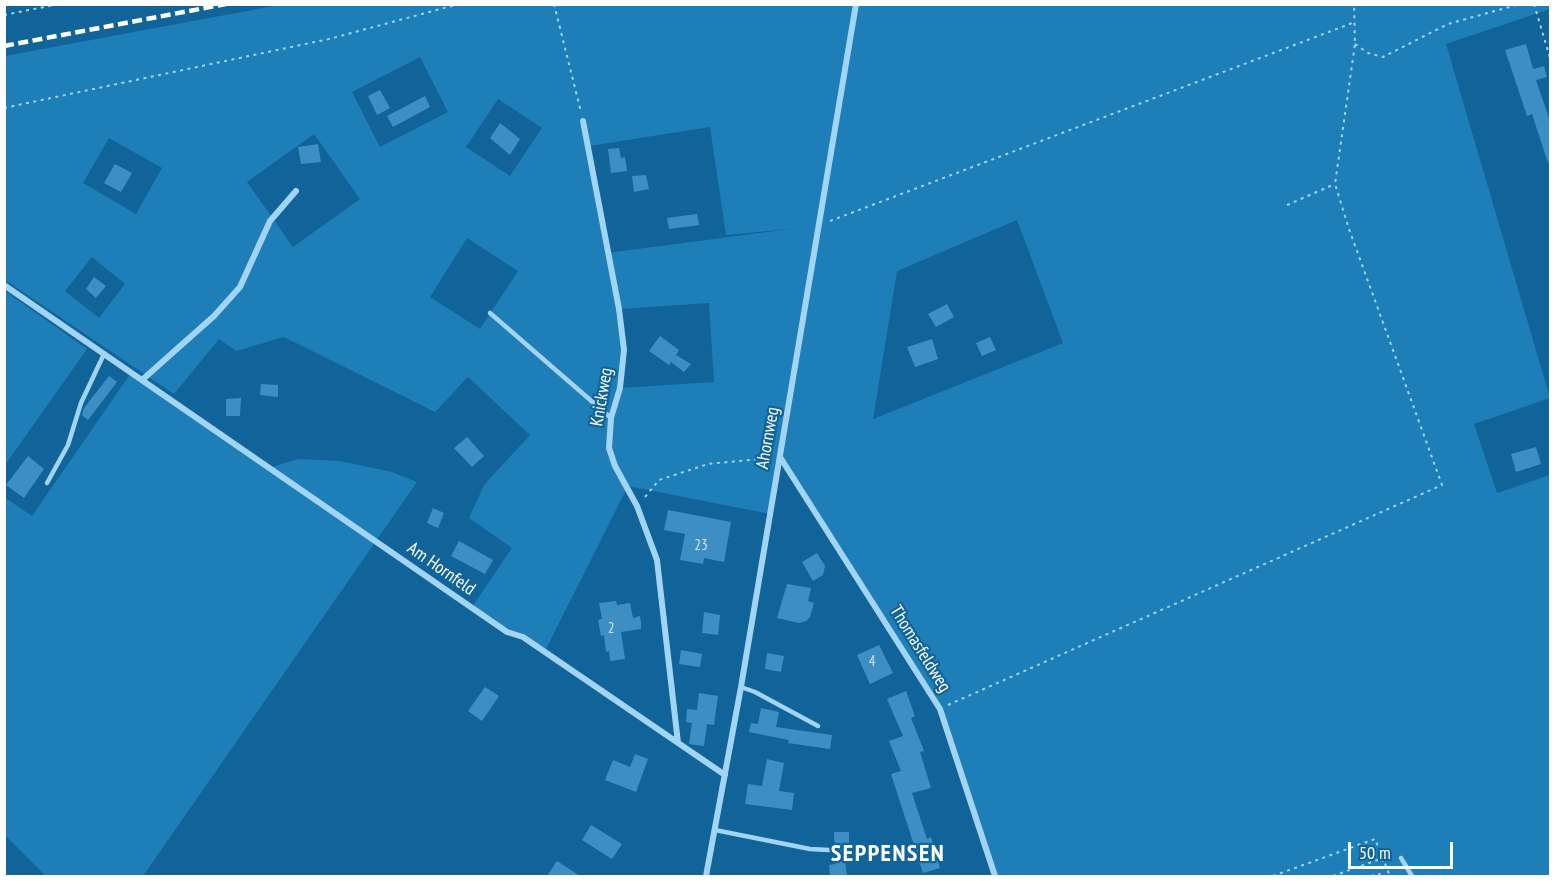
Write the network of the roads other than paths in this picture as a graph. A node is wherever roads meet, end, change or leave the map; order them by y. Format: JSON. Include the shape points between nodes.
{"nodes":[{"id":1,"x":856,"y":4,"type":"edge"},
{"id":2,"x":583,"y":121,"type":"road end"},
{"id":3,"x":296,"y":192,"type":"dead end"},
{"id":4,"x":4,"y":285,"type":"edge"},
{"id":5,"x":490,"y":313,"type":"dead end"},
{"id":6,"x":104,"y":354,"type":"junction"},
{"id":7,"x":142,"y":380,"type":"junction"},
{"id":8,"x":611,"y":418,"type":"junction"},
{"id":9,"x":780,"y":457,"type":"junction"},
{"id":10,"x":47,"y":483,"type":"dead end"},
{"id":11,"x":741,"y":687,"type":"junction"},
{"id":12,"x":818,"y":726,"type":"dead end"},
{"id":13,"x":678,"y":743,"type":"junction"},
{"id":14,"x":725,"y":775,"type":"junction"},
{"id":15,"x":715,"y":830,"type":"junction"},
{"id":16,"x":829,"y":850,"type":"dead end"},
{"id":17,"x":1401,"y":858,"type":"dead end"},
{"id":18,"x":706,"y":876,"type":"edge"},
{"id":19,"x":995,"y":876,"type":"edge"},
{"id":20,"x":1412,"y":876,"type":"edge"}],
"edges":[{"from":1,"to":9,"type":"street","name":"Ahornweg"},
{"from":2,"to":8,"type":"street","name":"Knickweg","via":[[624,350],[620,388]]},
{"from":3,"to":7,"type":"street","via":[[270,221],[240,286],[214,316]]},
{"from":4,"to":6,"type":"street","name":"Am Hornfeld"},
{"from":5,"to":8,"type":"lane"},
{"from":6,"to":7,"type":"street","name":"Am Hornfeld"},
{"from":6,"to":10,"type":"lane","via":[[81,403],[68,445]]},
{"from":7,"to":13,"type":"street","name":"Am Hornfeld","via":[[507,632],[523,637]]},
{"from":8,"to":13,"type":"street","name":"Knickweg","via":[[609,448],[657,560]]},
{"from":9,"to":11,"type":"street","name":"Ahornweg"},
{"from":9,"to":19,"type":"street","name":"Thomasfeldweg","via":[[940,709]]},
{"from":11,"to":12,"type":"lane"},
{"from":11,"to":14,"type":"street","name":"Ahornweg"},
{"from":13,"to":14,"type":"street","name":"Am Hornfeld"},
{"from":14,"to":15,"type":"street","name":"Ahornweg"},
{"from":15,"to":16,"type":"lane"},
{"from":15,"to":18,"type":"street","name":"Ahornweg"},
{"from":17,"to":20,"type":"lane"}]}
